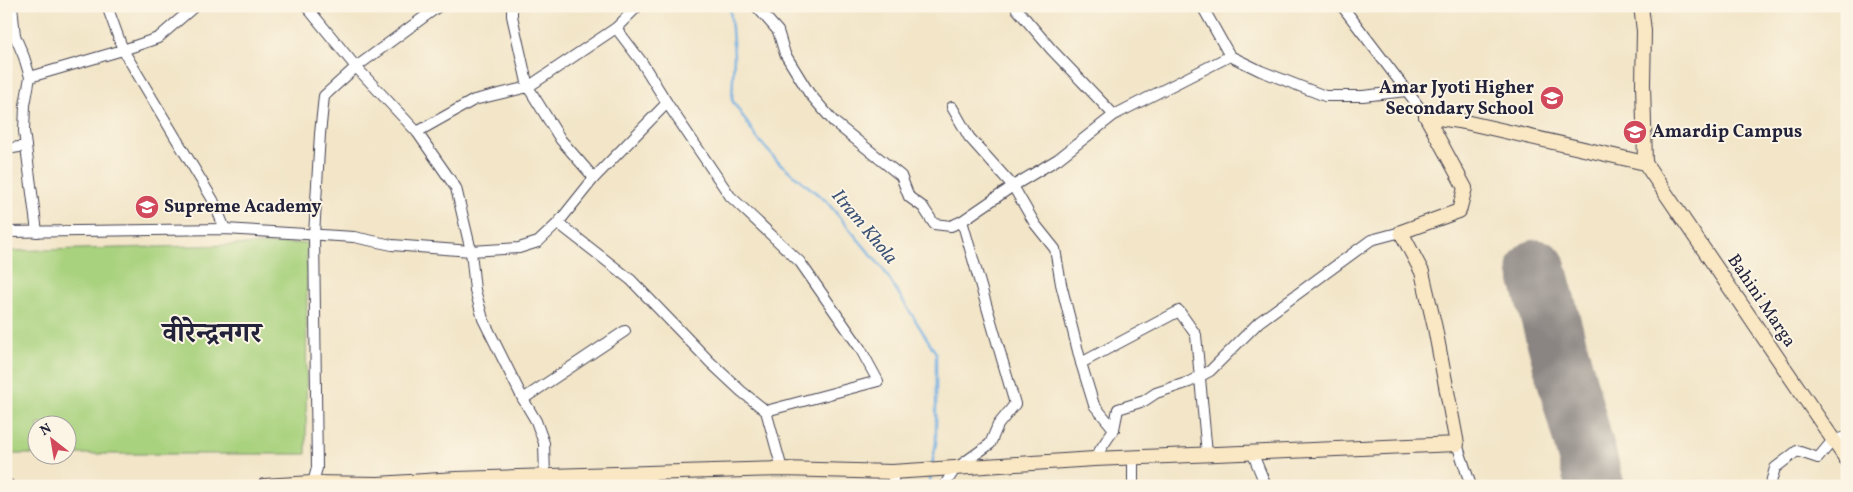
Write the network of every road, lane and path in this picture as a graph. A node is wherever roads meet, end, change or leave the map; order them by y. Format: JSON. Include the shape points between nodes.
{"nodes":[{"id":1,"x":12,"y":6,"type":"edge"},
{"id":2,"x":107,"y":6,"type":"edge"},
{"id":3,"x":195,"y":6,"type":"edge"},
{"id":4,"x":438,"y":6,"type":"edge"},
{"id":5,"x":512,"y":6,"type":"edge"},
{"id":6,"x":638,"y":6,"type":"edge"},
{"id":7,"x":756,"y":6,"type":"edge"},
{"id":8,"x":1020,"y":6,"type":"edge"},
{"id":9,"x":1202,"y":6,"type":"edge"},
{"id":10,"x":1342,"y":6,"type":"edge"},
{"id":11,"x":1641,"y":6,"type":"edge"},
{"id":12,"x":310,"y":8,"type":"edge"},
{"id":13,"x":616,"y":28,"type":"junction"},
{"id":14,"x":11,"y":37,"type":"edge"},
{"id":15,"x":123,"y":50,"type":"junction"},
{"id":16,"x":1230,"y":56,"type":"junction"},
{"id":17,"x":356,"y":67,"type":"junction"},
{"id":18,"x":30,"y":78,"type":"junction"},
{"id":19,"x":528,"y":87,"type":"junction"},
{"id":20,"x":1406,"y":91,"type":"junction"},
{"id":21,"x":667,"y":103,"type":"junction"},
{"id":22,"x":952,"y":107,"type":"dead end"},
{"id":23,"x":1114,"y":115,"type":"junction"},
{"id":24,"x":1426,"y":116,"type":"junction"},
{"id":25,"x":417,"y":132,"type":"junction"},
{"id":26,"x":26,"y":146,"type":"junction"},
{"id":27,"x":6,"y":149,"type":"edge"},
{"id":28,"x":1644,"y":163,"type":"junction"},
{"id":29,"x":594,"y":178,"type":"junction"},
{"id":30,"x":1013,"y":186,"type":"junction"},
{"id":31,"x":962,"y":221,"type":"junction"},
{"id":32,"x":558,"y":223,"type":"junction"},
{"id":33,"x":225,"y":229,"type":"junction"},
{"id":34,"x":6,"y":232,"type":"edge"},
{"id":35,"x":37,"y":232,"type":"junction"},
{"id":36,"x":1401,"y":232,"type":"junction"},
{"id":37,"x":314,"y":236,"type":"junction"},
{"id":38,"x":470,"y":251,"type":"junction"},
{"id":39,"x":625,"y":331,"type":"dead end"},
{"id":40,"x":1081,"y":363,"type":"junction"},
{"id":41,"x":1200,"y":376,"type":"junction"},
{"id":42,"x":523,"y":399,"type":"junction"},
{"id":43,"x":766,"y":411,"type":"junction"},
{"id":44,"x":1114,"y":429,"type":"junction"},
{"id":45,"x":1847,"y":437,"type":"edge"},
{"id":46,"x":1833,"y":440,"type":"junction"},
{"id":47,"x":1456,"y":444,"type":"junction"},
{"id":48,"x":1252,"y":452,"type":"junction"},
{"id":49,"x":1207,"y":454,"type":"junction"},
{"id":50,"x":1133,"y":458,"type":"junction"},
{"id":51,"x":1094,"y":459,"type":"junction"},
{"id":52,"x":1847,"y":460,"type":"edge"},
{"id":53,"x":782,"y":469,"type":"junction"},
{"id":54,"x":951,"y":469,"type":"junction"},
{"id":55,"x":545,"y":477,"type":"junction"},
{"id":56,"x":893,"y":479,"type":"edge"},
{"id":57,"x":461,"y":482,"type":"edge"},
{"id":58,"x":312,"y":484,"type":"edge"},
{"id":59,"x":264,"y":486,"type":"edge"},
{"id":60,"x":944,"y":486,"type":"edge"},
{"id":61,"x":1132,"y":486,"type":"edge"},
{"id":62,"x":1266,"y":486,"type":"edge"},
{"id":63,"x":1471,"y":486,"type":"edge"},
{"id":64,"x":1770,"y":486,"type":"edge"}],
"edges":[{"from":1,"to":14,"type":"street"},
{"from":2,"to":15,"type":"street"},
{"from":3,"to":15,"type":"street","via":[[158,38]]},
{"from":4,"to":17,"type":"street"},
{"from":5,"to":19,"type":"street"},
{"from":6,"to":13,"type":"street"},
{"from":7,"to":31,"type":"street","via":[[778,31],[785,54],[809,93],[834,122],[902,176],[909,197],[924,207],[934,224],[950,226]]},
{"from":8,"to":23,"type":"street","via":[[1017,9],[1051,49]]},
{"from":9,"to":16,"type":"street"},
{"from":10,"to":20,"type":"street"},
{"from":11,"to":28,"type":"street","via":[[1644,31]]},
{"from":12,"to":17,"type":"street"},
{"from":13,"to":19,"type":"street"},
{"from":13,"to":21,"type":"street"},
{"from":14,"to":18,"type":"street","via":[[24,57]]},
{"from":15,"to":18,"type":"street"},
{"from":15,"to":33,"type":"street","via":[[213,200]]},
{"from":16,"to":20,"type":"street","via":[[1325,96]]},
{"from":16,"to":23,"type":"street"},
{"from":17,"to":25,"type":"street"},
{"from":17,"to":37,"type":"street","via":[[324,96]]},
{"from":18,"to":26,"type":"street","via":[[25,105]]},
{"from":19,"to":25,"type":"street","via":[[474,100]]},
{"from":19,"to":29,"type":"street","via":[[561,140]]},
{"from":20,"to":24,"type":"street"},
{"from":21,"to":29,"type":"street"},
{"from":21,"to":43,"type":"street","via":[[730,196],[800,262],[860,348],[878,381]]},
{"from":22,"to":30,"type":"street","via":[[968,138]]},
{"from":23,"to":30,"type":"street","via":[[1058,159]]},
{"from":24,"to":28,"type":"street"},
{"from":24,"to":36,"type":"street","via":[[1465,188],[1464,198],[1459,211]]},
{"from":25,"to":38,"type":"street","via":[[456,188]]},
{"from":26,"to":27,"type":"street"},
{"from":26,"to":35,"type":"street"},
{"from":28,"to":46,"type":"street","name":"Bahini Marga"},
{"from":29,"to":32,"type":"street"},
{"from":30,"to":31,"type":"street"},
{"from":30,"to":40,"type":"street","via":[[1035,224],[1055,249]]},
{"from":31,"to":54,"type":"street","via":[[1015,404],[998,425],[990,444]]},
{"from":32,"to":38,"type":"street","via":[[538,242],[519,248]]},
{"from":32,"to":43,"type":"street","via":[[631,280],[710,362]]},
{"from":33,"to":35,"type":"street"},
{"from":33,"to":37,"type":"street"},
{"from":34,"to":35,"type":"street"},
{"from":36,"to":41,"type":"street","via":[[1371,240],[1259,322],[1210,371]]},
{"from":36,"to":47,"type":"street","via":[[1422,272]]},
{"from":37,"to":38,"type":"street","via":[[354,237],[392,245]]},
{"from":37,"to":58,"type":"street","via":[[316,468]]},
{"from":38,"to":42,"type":"street","via":[[474,290],[483,319]]},
{"from":39,"to":42,"type":"street"},
{"from":40,"to":41,"type":"street","via":[[1179,311],[1196,335]]},
{"from":40,"to":44,"type":"street","via":[[1094,405]]},
{"from":41,"to":44,"type":"street","via":[[1118,409]]},
{"from":41,"to":49,"type":"street"},
{"from":42,"to":55,"type":"street","via":[[544,443]]},
{"from":43,"to":53,"type":"street"},
{"from":44,"to":51,"type":"street"},
{"from":45,"to":46,"type":"street"},
{"from":46,"to":52,"type":"street","name":"Bahini Marga"},
{"from":46,"to":64,"type":"street","via":[[1818,458],[1797,451],[1775,468]]},
{"from":47,"to":48,"type":"street"},
{"from":47,"to":63,"type":"street"},
{"from":48,"to":49,"type":"street"},
{"from":48,"to":62,"type":"street"},
{"from":49,"to":50,"type":"street"},
{"from":50,"to":51,"type":"street"},
{"from":50,"to":61,"type":"street"},
{"from":51,"to":54,"type":"street"},
{"from":53,"to":55,"type":"street"},
{"from":53,"to":56,"type":"street"},
{"from":54,"to":56,"type":"street","via":[[926,470]]},
{"from":54,"to":60,"type":"street"},
{"from":55,"to":57,"type":"street"},
{"from":57,"to":58,"type":"street"},
{"from":58,"to":59,"type":"street"}]}
